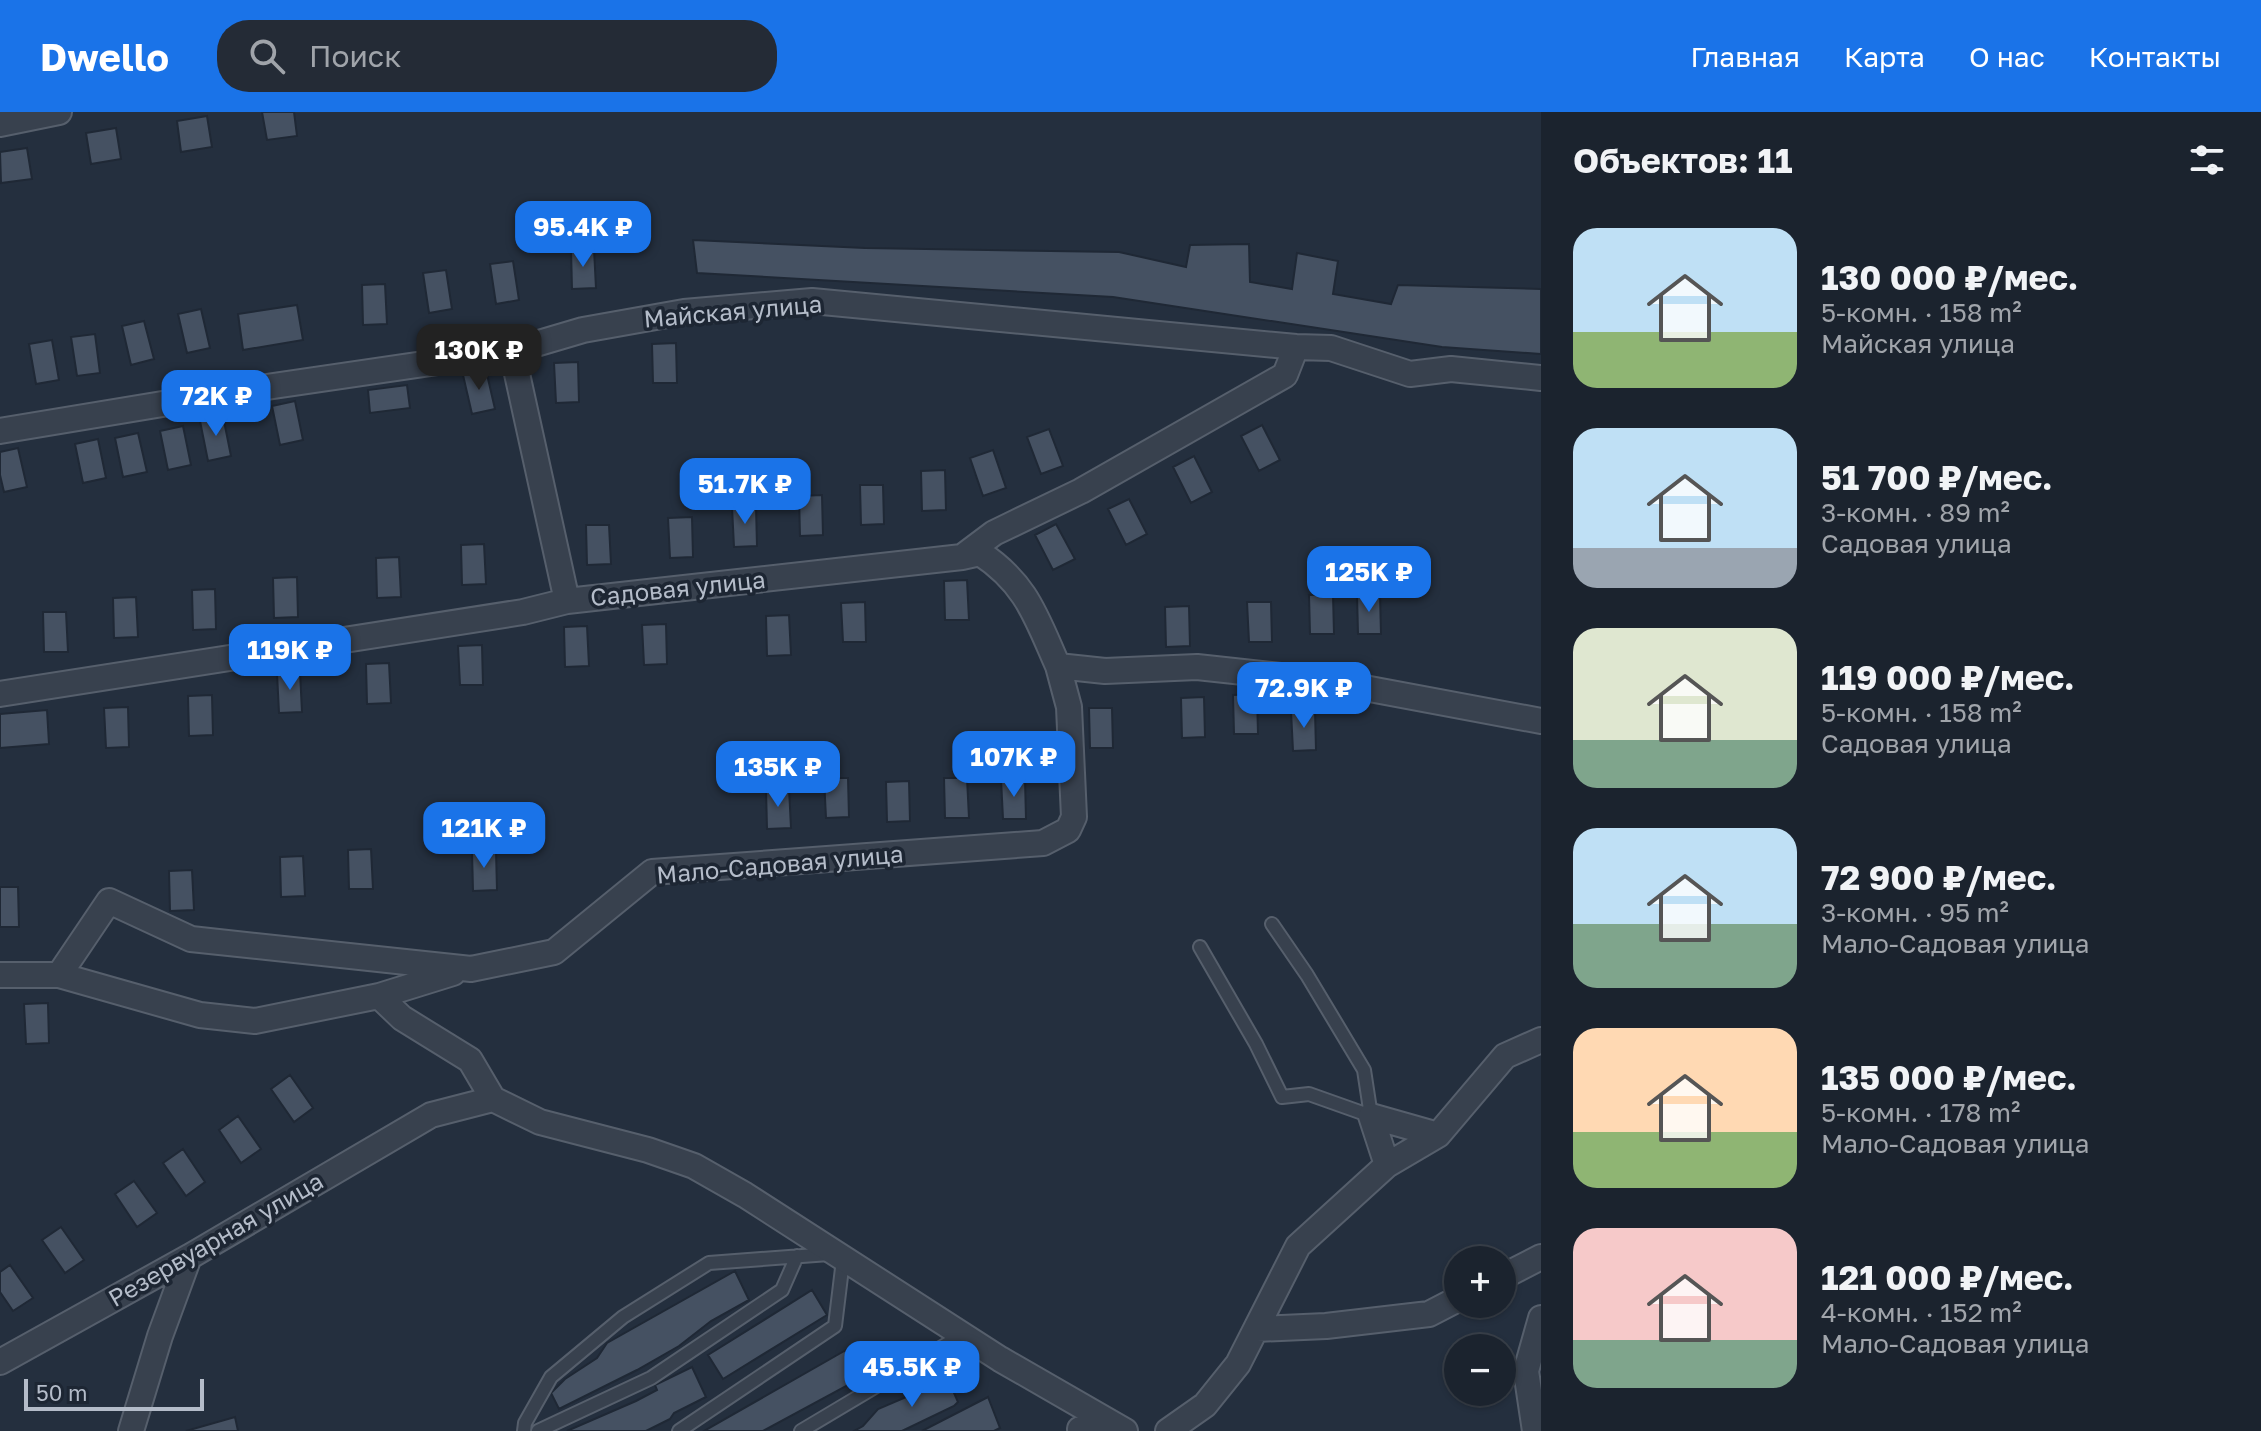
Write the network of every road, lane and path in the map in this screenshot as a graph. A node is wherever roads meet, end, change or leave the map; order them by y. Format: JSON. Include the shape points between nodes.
{"nodes":[{"id":1,"x":59,"y":112,"type":"edge"},
{"id":2,"x":0,"y":124,"type":"edge"},
{"id":3,"x":1296,"y":347,"type":"junction"},
{"id":4,"x":512,"y":351,"type":"junction"},
{"id":5,"x":1529,"y":377,"type":"edge"},
{"id":6,"x":0,"y":431,"type":"edge"},
{"id":7,"x":962,"y":557,"type":"junction"},
{"id":8,"x":567,"y":601,"type":"junction"},
{"id":9,"x":1058,"y":666,"type":"junction"},
{"id":10,"x":0,"y":694,"type":"edge"},
{"id":11,"x":1541,"y":721,"type":"edge"},
{"id":12,"x":1272,"y":924,"type":"dead end"},
{"id":13,"x":1200,"y":947,"type":"dead end"},
{"id":14,"x":471,"y":969,"type":"junction"},
{"id":15,"x":0,"y":975,"type":"edge"},
{"id":16,"x":59,"y":975,"type":"junction"},
{"id":17,"x":379,"y":996,"type":"junction"},
{"id":18,"x":1541,"y":1040,"type":"edge"},
{"id":19,"x":493,"y":1099,"type":"junction"},
{"id":20,"x":1371,"y":1116,"type":"junction"},
{"id":21,"x":1438,"y":1135,"type":"junction"},
{"id":22,"x":1387,"y":1165,"type":"junction"},
{"id":23,"x":797,"y":1256,"type":"junction"},
{"id":24,"x":189,"y":1257,"type":"junction"},
{"id":25,"x":838,"y":1257,"type":"junction"},
{"id":26,"x":1541,"y":1257,"type":"edge"},
{"id":27,"x":1516,"y":1270,"type":"edge"},
{"id":28,"x":1444,"y":1306,"type":"edge"},
{"id":29,"x":1541,"y":1318,"type":"edge"},
{"id":30,"x":1257,"y":1329,"type":"junction"},
{"id":31,"x":962,"y":1335,"type":"junction"},
{"id":32,"x":0,"y":1362,"type":"edge"},
{"id":33,"x":1076,"y":1430,"type":"edge"},
{"id":34,"x":131,"y":1431,"type":"edge"},
{"id":35,"x":524,"y":1431,"type":"edge"},
{"id":36,"x":538,"y":1431,"type":"edge"},
{"id":37,"x":679,"y":1431,"type":"edge"},
{"id":38,"x":801,"y":1431,"type":"edge"},
{"id":39,"x":1110,"y":1431,"type":"edge"},
{"id":40,"x":1125,"y":1431,"type":"edge"},
{"id":41,"x":1168,"y":1431,"type":"edge"},
{"id":42,"x":1535,"y":1431,"type":"edge"}],
"edges":[{"from":1,"to":2,"type":"street"},
{"from":3,"to":4,"type":"street","name":"Майская улица","via":[[812,301],[684,312],[583,330]]},
{"from":3,"to":5,"type":"street","name":"Майская улица","via":[[1331,348],[1410,374],[1451,369]]},
{"from":3,"to":7,"type":"street","via":[[1285,375],[1081,491],[994,533]]},
{"from":4,"to":6,"type":"street","name":"Майская улица"},
{"from":4,"to":8,"type":"street"},
{"from":7,"to":8,"type":"street","name":"Садовая улица"},
{"from":7,"to":9,"type":"street","name":"Мало-Садовая улица","via":[[980,553],[1004,569],[1029,599]]},
{"from":8,"to":10,"type":"street","name":"Садовая улица"},
{"from":9,"to":11,"type":"street","via":[[1105,671],[1197,667],[1327,681]]},
{"from":9,"to":14,"type":"street","name":"Мало-Садовая улица","via":[[1069,707],[1074,817],[1068,830],[1043,843],[652,872],[554,952]]},
{"from":12,"to":20,"type":"lane","via":[[1364,1070]]},
{"from":13,"to":20,"type":"lane","via":[[1282,1097],[1309,1094]]},
{"from":14,"to":16,"type":"street","name":"Мало-Садовая улица","via":[[191,939],[109,901]]},
{"from":14,"to":17,"type":"street"},
{"from":15,"to":16,"type":"street"},
{"from":16,"to":17,"type":"street","via":[[200,1015],[255,1021]]},
{"from":17,"to":19,"type":"street","via":[[402,1018],[470,1060]]},
{"from":18,"to":21,"type":"street","via":[[1505,1056]]},
{"from":19,"to":24,"type":"street","name":"Резервуарная улица","via":[[431,1115]]},
{"from":19,"to":25,"type":"street","via":[[540,1122],[694,1166]]},
{"from":20,"to":21,"type":"street"},
{"from":20,"to":22,"type":"street"},
{"from":21,"to":22,"type":"street"},
{"from":22,"to":30,"type":"street","via":[[1298,1246]]},
{"from":23,"to":25,"type":"lane"},
{"from":23,"to":35,"type":"lane","via":[[709,1263],[623,1317],[551,1377]]},
{"from":23,"to":36,"type":"lane","via":[[782,1290],[769,1299],[651,1378]]},
{"from":24,"to":32,"type":"street","name":"Резервуарная улица"},
{"from":24,"to":34,"type":"street"},
{"from":25,"to":31,"type":"street"},
{"from":25,"to":37,"type":"lane","via":[[835,1326]]},
{"from":26,"to":27,"type":"street"},
{"from":28,"to":30,"type":"street","via":[[1429,1314]]},
{"from":29,"to":42,"type":"street","via":[[1526,1371]]},
{"from":30,"to":41,"type":"street","via":[[1238,1364],[1205,1405]]},
{"from":31,"to":38,"type":"lane"},
{"from":31,"to":40,"type":"street"},
{"from":33,"to":39,"type":"street"}]}
